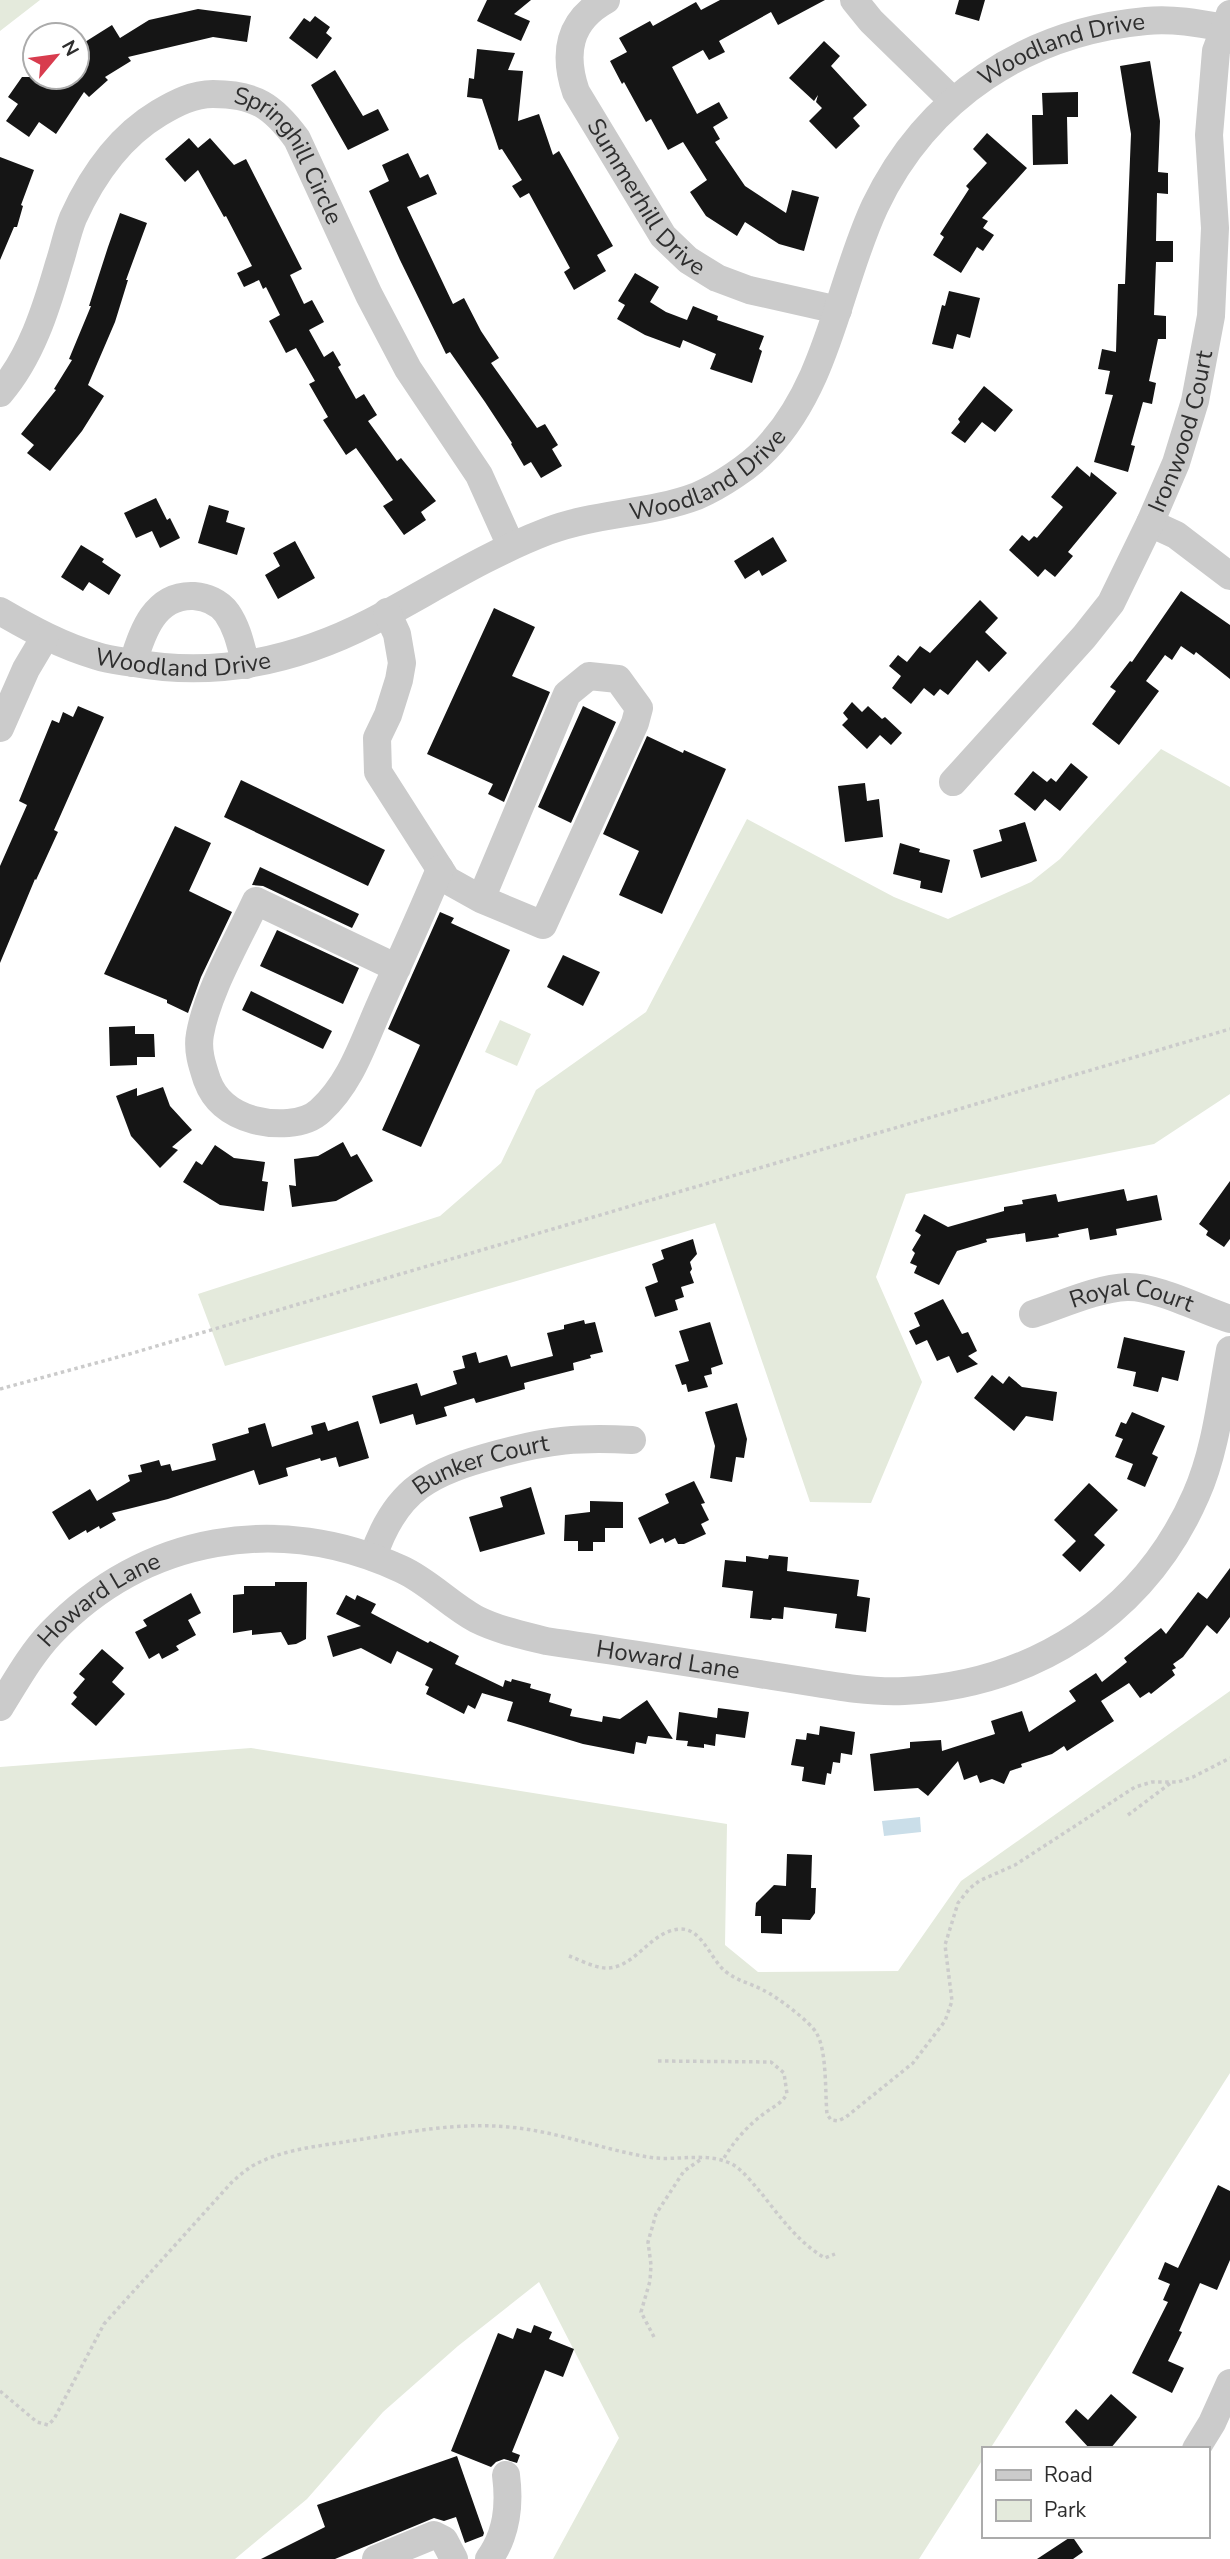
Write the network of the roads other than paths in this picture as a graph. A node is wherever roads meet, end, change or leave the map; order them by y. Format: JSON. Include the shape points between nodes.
{"nodes":[{"id":1,"x":606,"y":0,"type":"edge"},
{"id":2,"x":854,"y":0,"type":"edge"},
{"id":3,"x":1228,"y":24,"type":"edge"},
{"id":4,"x":953,"y":101,"type":"junction"},
{"id":5,"x":838,"y":310,"type":"junction"},
{"id":6,"x":0,"y":393,"type":"edge"},
{"id":7,"x":1150,"y":523,"type":"junction"},
{"id":8,"x":511,"y":546,"type":"junction"},
{"id":9,"x":1230,"y":576,"type":"edge"},
{"id":10,"x":0,"y":611,"type":"edge"},
{"id":11,"x":387,"y":612,"type":"junction"},
{"id":12,"x":45,"y":636,"type":"junction"},
{"id":13,"x":133,"y":663,"type":"junction"},
{"id":14,"x":246,"y":665,"type":"junction"},
{"id":15,"x":0,"y":728,"type":"edge"},
{"id":16,"x":953,"y":782,"type":"dead end"},
{"id":17,"x":440,"y":869,"type":"junction"},
{"id":18,"x":481,"y":899,"type":"junction"},
{"id":19,"x":397,"y":968,"type":"junction"},
{"id":20,"x":1033,"y":1314,"type":"dead end"},
{"id":21,"x":1230,"y":1319,"type":"edge"},
{"id":22,"x":1230,"y":1350,"type":"edge"},
{"id":23,"x":632,"y":1440,"type":"dead end"},
{"id":24,"x":373,"y":1557,"type":"junction"},
{"id":25,"x":0,"y":1707,"type":"edge"},
{"id":26,"x":1230,"y":2383,"type":"edge"},
{"id":27,"x":1197,"y":2447,"type":"edge"},
{"id":28,"x":506,"y":2475,"type":"dead end"},
{"id":29,"x":376,"y":2559,"type":"edge"},
{"id":30,"x":454,"y":2559,"type":"edge"},
{"id":31,"x":489,"y":2559,"type":"edge"}],
"edges":[{"from":1,"to":5,"type":"street","name":"Summerhill Drive","via":[[585,16],[574,34],[568,53],[570,74],[576,92],[663,236],[688,260],[717,278]]},
{"from":2,"to":4,"type":"street"},
{"from":3,"to":4,"type":"street","name":"Woodland Drive","via":[[1150,20],[1052,40],[1007,61]]},
{"from":3,"to":7,"type":"street","name":"Ironwood Court","via":[[1216,51],[1209,135],[1215,228],[1211,316],[1195,401],[1176,463]]},
{"from":4,"to":5,"type":"street","name":"Woodland Drive","via":[[900,163],[875,206]]},
{"from":5,"to":8,"type":"street","name":"Woodland Drive","via":[[792,417],[765,451],[733,475],[698,495],[552,529]]},
{"from":6,"to":8,"type":"street","name":"Springhill Circle","via":[[34,339],[72,220],[113,152],[142,123],[177,102],[203,94],[231,94],[258,101],[280,117],[297,139],[369,295],[408,369],[479,475]]},
{"from":7,"to":9,"type":"street","via":[[1176,535]]},
{"from":7,"to":16,"type":"street","name":"Ironwood Court","via":[[1111,603]]},
{"from":8,"to":11,"type":"street","name":"Woodland Drive"},
{"from":10,"to":12,"type":"street","name":"Woodland Drive"},
{"from":11,"to":14,"type":"street","name":"Woodland Drive","via":[[320,646]]},
{"from":11,"to":17,"type":"street","via":[[402,663],[377,738],[378,772]]},
{"from":12,"to":13,"type":"street","name":"Woodland Drive","via":[[98,657]]},
{"from":12,"to":15,"type":"street"},
{"from":13,"to":14,"type":"street","name":"Woodland Drive","via":[[210,669]]},
{"from":13,"to":14,"type":"street","via":[[142,632],[159,608],[183,596],[206,597],[225,611],[238,634]]},
{"from":17,"to":18,"type":"street","via":[[447,880]]},
{"from":17,"to":19,"type":"street"},
{"from":18,"to":18,"type":"street","via":[[543,925],[635,723],[639,708],[618,679],[589,676],[568,694]]},
{"from":19,"to":19,"type":"street","via":[[346,1081],[317,1114],[271,1124],[222,1106],[200,1061],[200,1035],[207,1008],[256,901]]},
{"from":20,"to":21,"type":"street","name":"Royal Court","via":[[1128,1287]]},
{"from":22,"to":24,"type":"street","name":"Howard Lane","via":[[1213,1443],[1197,1494],[1171,1542],[1139,1584],[1100,1621],[1056,1650],[1007,1673],[968,1683],[902,1691],[848,1687],[510,1633],[475,1618],[404,1570]]},
{"from":23,"to":24,"type":"street","name":"Bunker Court","via":[[586,1437],[540,1442],[435,1475],[394,1511]]},
{"from":24,"to":25,"type":"street","name":"Howard Lane","via":[[313,1541],[265,1537],[215,1542],[169,1555],[125,1575],[85,1601],[49,1635]]},
{"from":26,"to":27,"type":"street"},
{"from":28,"to":31,"type":"street","via":[[510,2502],[505,2526]]},
{"from":29,"to":30,"type":"street","via":[[434,2535],[444,2540]]}]}
